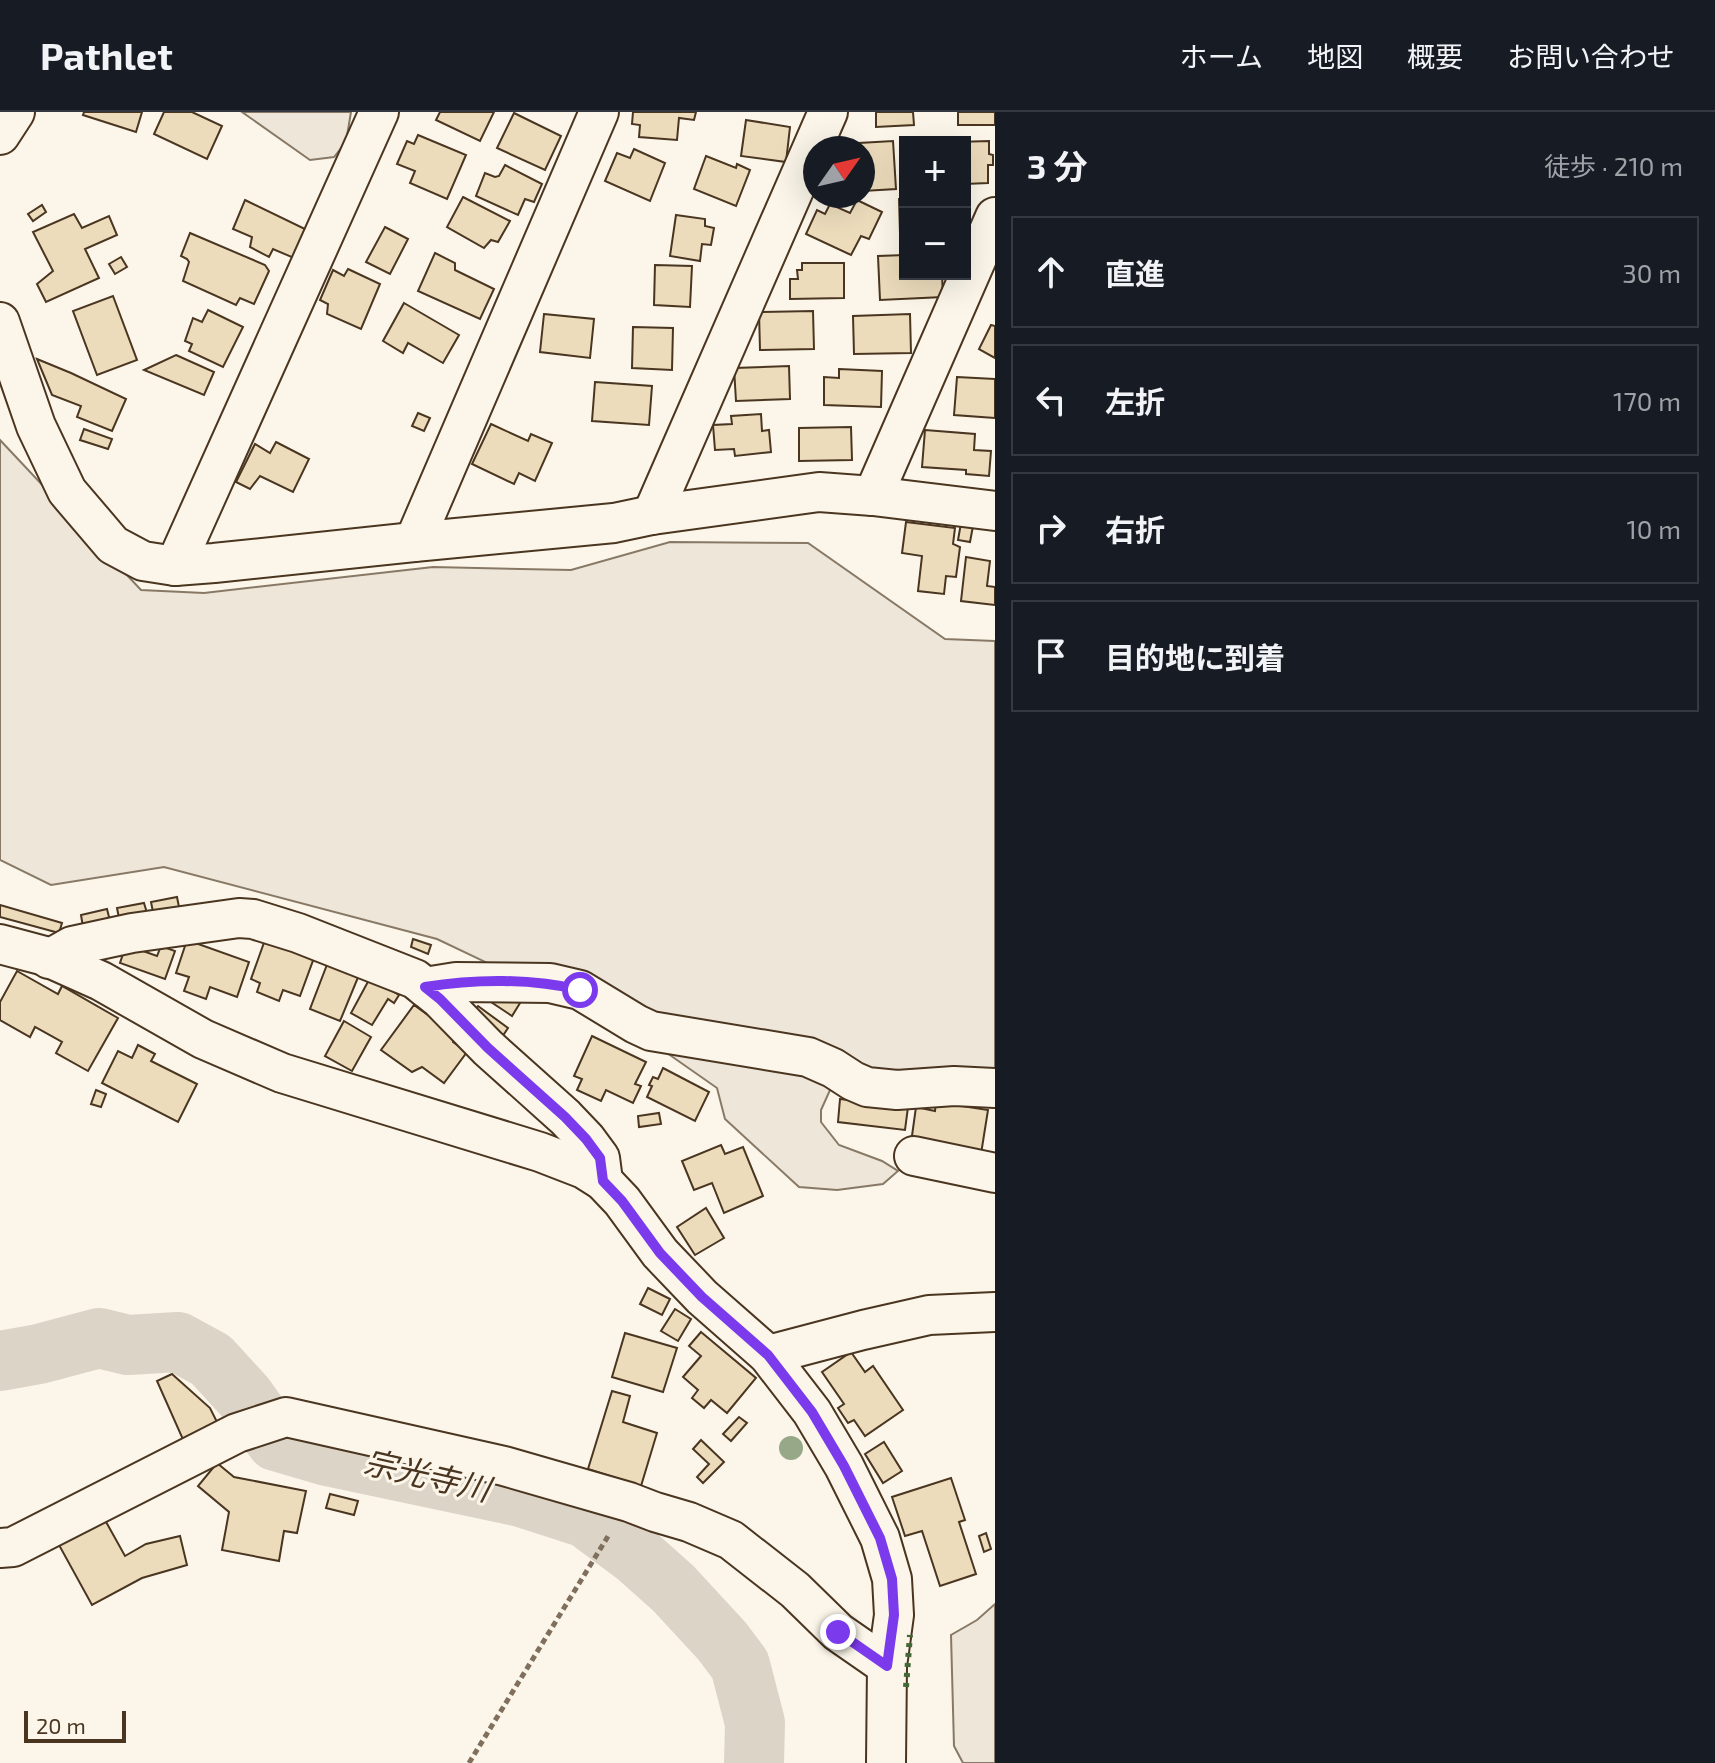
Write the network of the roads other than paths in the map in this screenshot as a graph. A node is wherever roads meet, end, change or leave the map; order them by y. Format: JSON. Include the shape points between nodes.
{"nodes":[{"id":1,"x":15,"y":112,"type":"edge"},
{"id":2,"x":379,"y":112,"type":"edge"},
{"id":3,"x":599,"y":112,"type":"edge"},
{"id":4,"x":828,"y":112,"type":"edge"},
{"id":5,"x":0,"y":135,"type":"edge"},
{"id":6,"x":995,"y":217,"type":"edge"},
{"id":7,"x":0,"y":322,"type":"edge"},
{"id":8,"x":873,"y":496,"type":"junction"},
{"id":9,"x":995,"y":511,"type":"edge"},
{"id":10,"x":652,"y":515,"type":"junction"},
{"id":11,"x":414,"y":542,"type":"junction"},
{"id":12,"x":175,"y":566,"type":"junction"},
{"id":13,"x":0,"y":944,"type":"edge"},
{"id":14,"x":49,"y":959,"type":"junction"},
{"id":15,"x":425,"y":987,"type":"junction"},
{"id":16,"x":995,"y":1088,"type":"edge"},
{"id":17,"x":914,"y":1156,"type":"dead end"},
{"id":18,"x":995,"y":1173,"type":"edge"},
{"id":19,"x":603,"y":1181,"type":"junction"},
{"id":20,"x":995,"y":1312,"type":"edge"},
{"id":21,"x":768,"y":1355,"type":"junction"},
{"id":22,"x":0,"y":1548,"type":"edge"},
{"id":23,"x":887,"y":1666,"type":"junction"},
{"id":24,"x":886,"y":1763,"type":"edge"}],
"edges":[{"from":1,"to":5,"type":"street"},
{"from":2,"to":12,"type":"street"},
{"from":3,"to":11,"type":"street"},
{"from":4,"to":10,"type":"street"},
{"from":6,"to":8,"type":"street"},
{"from":7,"to":12,"type":"street","via":[[36,426],[67,491],[113,545],[143,561]]},
{"from":8,"to":9,"type":"street"},
{"from":8,"to":10,"type":"street","via":[[819,492]]},
{"from":10,"to":11,"type":"street"},
{"from":11,"to":12,"type":"street"},
{"from":13,"to":14,"type":"street"},
{"from":14,"to":15,"type":"street","via":[[72,946],[132,933],[253,919],[387,967]]},
{"from":14,"to":19,"type":"street","via":[[101,981],[203,1039],[282,1073],[540,1152]]},
{"from":15,"to":16,"type":"street","via":[[456,982],[550,983],[580,990],[651,1031],[808,1057],[867,1087]]},
{"from":15,"to":19,"type":"street","via":[[586,1139],[600,1158]]},
{"from":17,"to":18,"type":"street"},
{"from":19,"to":21,"type":"street","via":[[660,1253]]},
{"from":20,"to":21,"type":"street","via":[[929,1315]]},
{"from":21,"to":23,"type":"street","via":[[812,1412],[880,1538],[892,1579],[894,1615]]},
{"from":22,"to":23,"type":"street","via":[[13,1547],[237,1433],[286,1417],[504,1466],[689,1522],[731,1540],[838,1632]]},
{"from":23,"to":24,"type":"street"}]}
